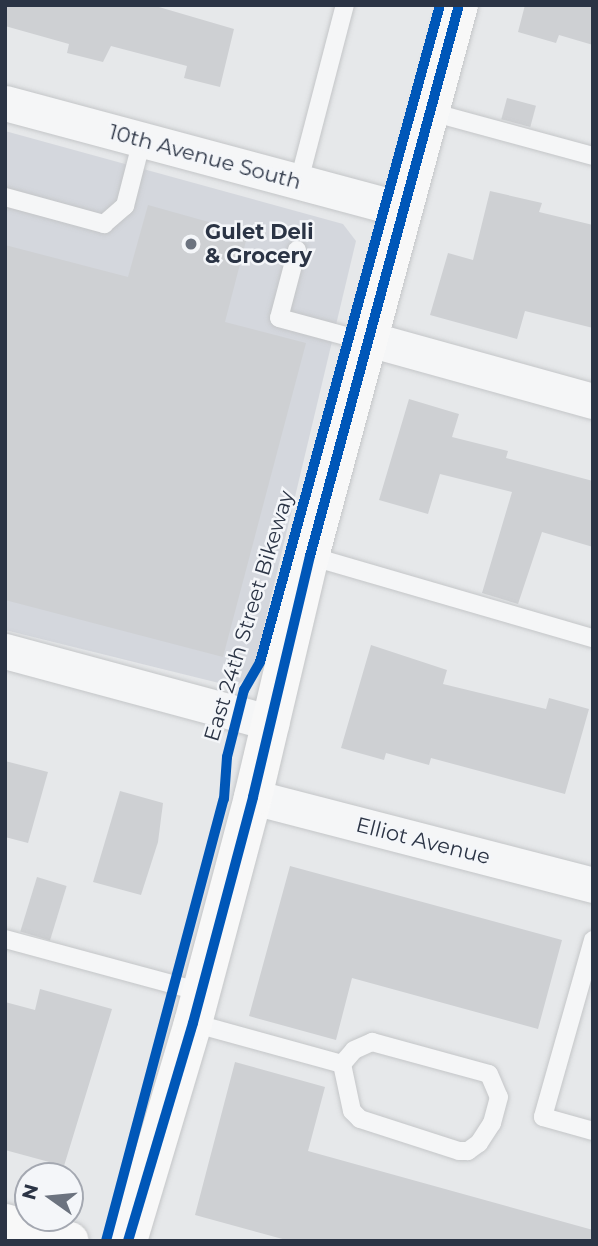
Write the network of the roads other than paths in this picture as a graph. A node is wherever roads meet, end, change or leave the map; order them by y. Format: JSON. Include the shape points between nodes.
{"nodes":[{"id":1,"x":345,"y":5,"type":"edge"},
{"id":2,"x":459,"y":5,"type":"edge"},
{"id":3,"x":5,"y":103,"type":"edge"},
{"id":4,"x":432,"y":112,"type":"junction"},
{"id":5,"x":142,"y":140,"type":"junction"},
{"id":6,"x":593,"y":156,"type":"edge"},
{"id":7,"x":299,"y":181,"type":"junction"},
{"id":8,"x":5,"y":197,"type":"edge"},
{"id":9,"x":404,"y":211,"type":"junction"},
{"id":10,"x":297,"y":250,"type":"dead end"},
{"id":11,"x":369,"y":340,"type":"junction"},
{"id":12,"x":593,"y":401,"type":"edge"},
{"id":13,"x":310,"y":556,"type":"junction"},
{"id":14,"x":593,"y":638,"type":"edge"},
{"id":15,"x":5,"y":651,"type":"edge"},
{"id":16,"x":271,"y":723,"type":"junction"},
{"id":17,"x":253,"y":797,"type":"junction"},
{"id":18,"x":593,"y":885,"type":"edge"},
{"id":19,"x":5,"y":939,"type":"edge"},
{"id":20,"x":593,"y":940,"type":"edge"},
{"id":21,"x":197,"y":1007,"type":"junction"},
{"id":22,"x":342,"y":1064,"type":"junction"},
{"id":23,"x":593,"y":1131,"type":"edge"},
{"id":24,"x":5,"y":1223,"type":"edge"},
{"id":25,"x":70,"y":1241,"type":"edge"},
{"id":26,"x":128,"y":1241,"type":"edge"}],
"edges":[{"from":1,"to":7,"type":"lane"},
{"from":2,"to":4,"type":"street"},
{"from":3,"to":5,"type":"street","name":"10th Avenue South"},
{"from":4,"to":6,"type":"lane"},
{"from":4,"to":9,"type":"street"},
{"from":5,"to":7,"type":"street","name":"10th Avenue South"},
{"from":5,"to":8,"type":"lane","via":[[125,206],[104,225]]},
{"from":7,"to":9,"type":"street","name":"10th Avenue South"},
{"from":9,"to":11,"type":"street"},
{"from":10,"to":11,"type":"lane","via":[[279,318]]},
{"from":11,"to":12,"type":"street"},
{"from":11,"to":13,"type":"street"},
{"from":13,"to":14,"type":"lane"},
{"from":13,"to":16,"type":"street"},
{"from":15,"to":16,"type":"street"},
{"from":16,"to":17,"type":"street"},
{"from":17,"to":18,"type":"street","name":"Elliot Avenue"},
{"from":17,"to":21,"type":"street"},
{"from":19,"to":21,"type":"lane"},
{"from":20,"to":23,"type":"lane","via":[[543,1118]]},
{"from":21,"to":22,"type":"lane"},
{"from":21,"to":26,"type":"street"},
{"from":22,"to":22,"type":"lane","via":[[352,1111],[365,1124],[468,1151],[485,1135],[497,1109],[499,1088],[481,1070],[372,1042],[354,1050]]},
{"from":24,"to":25,"type":"street"}]}
